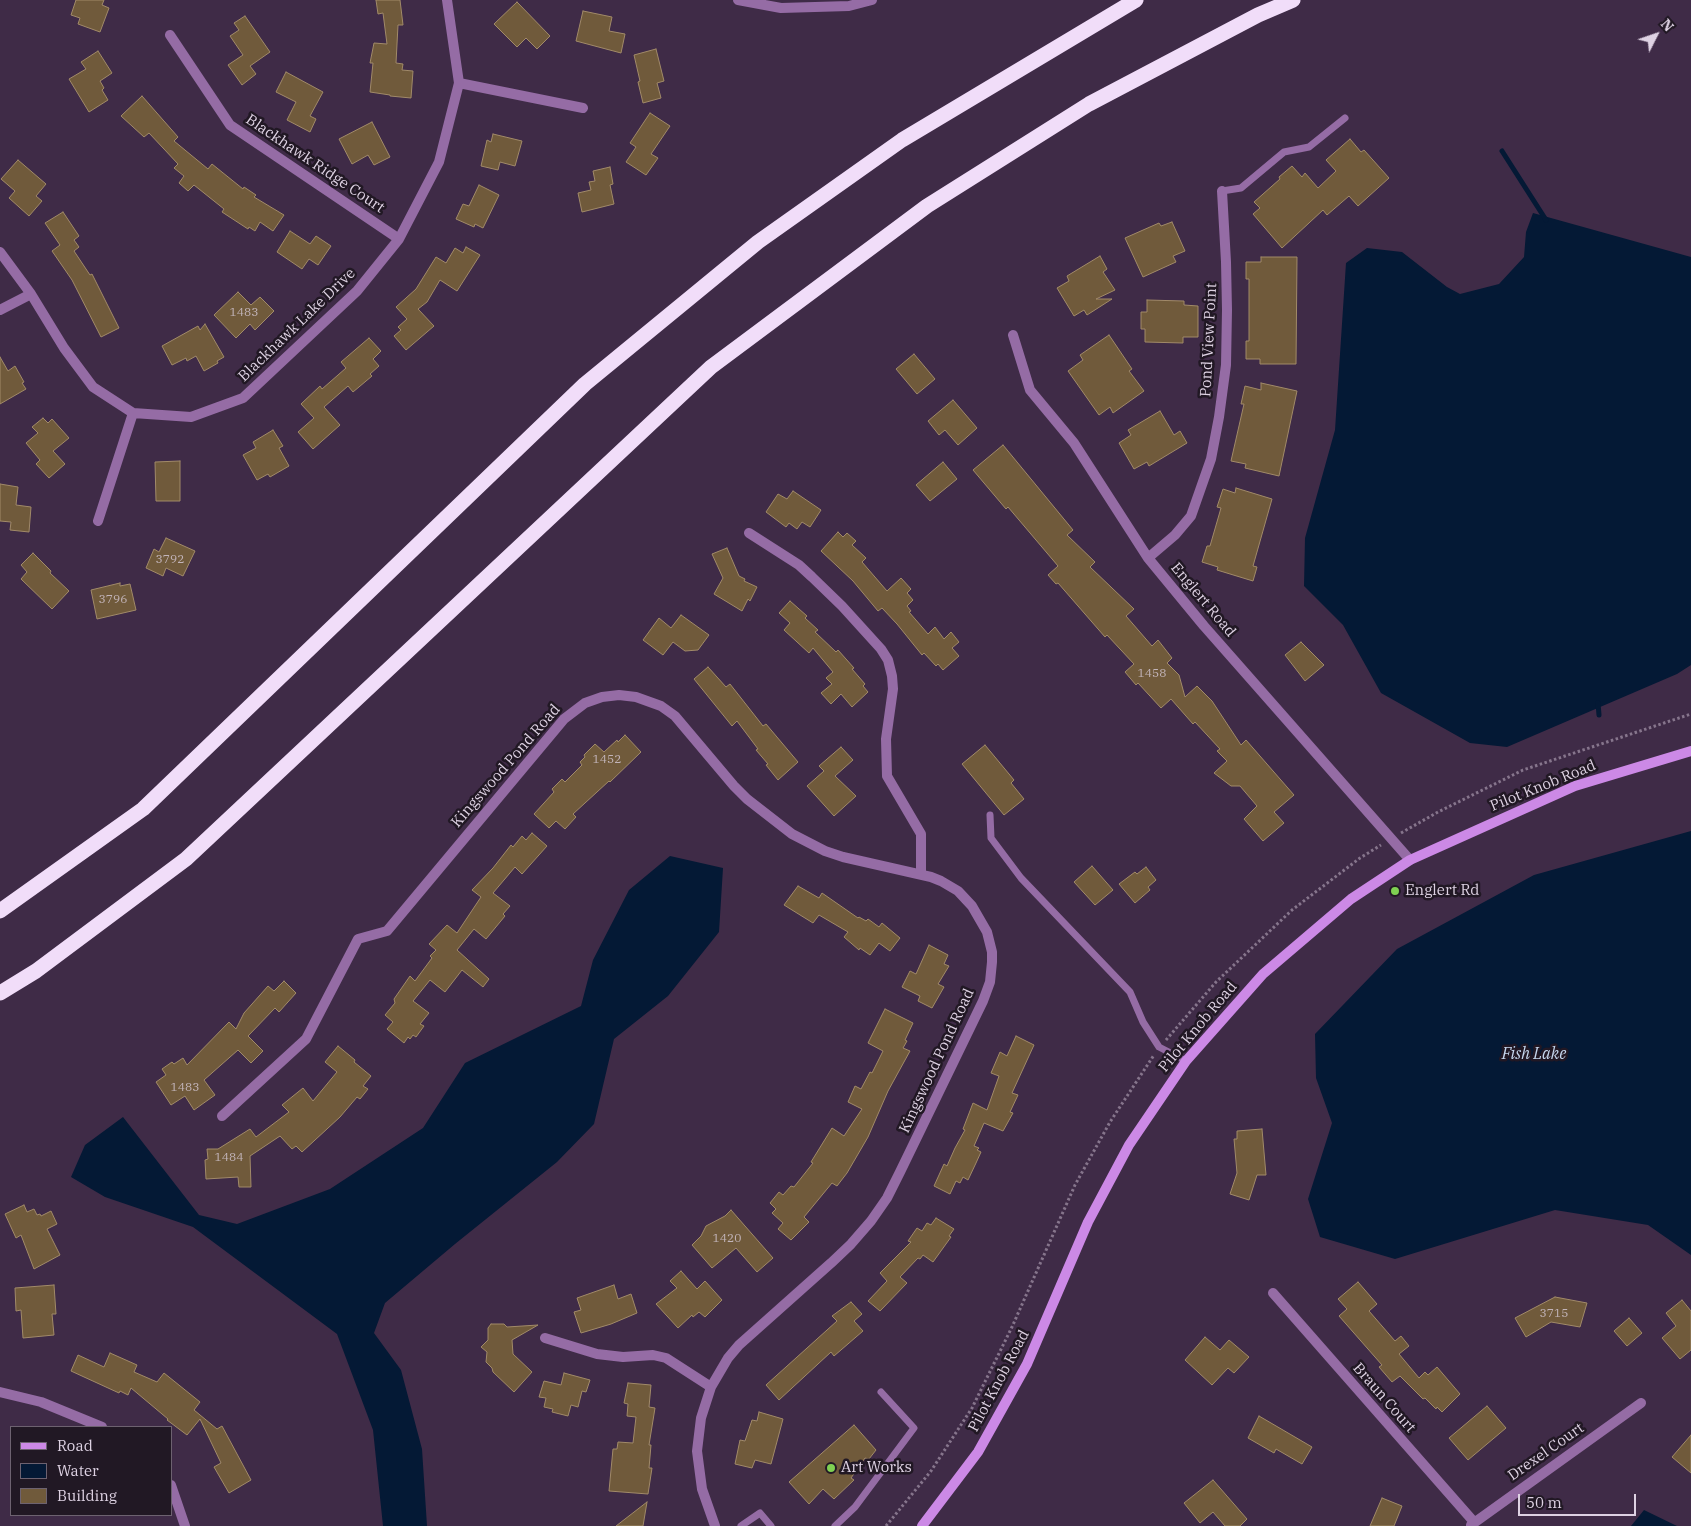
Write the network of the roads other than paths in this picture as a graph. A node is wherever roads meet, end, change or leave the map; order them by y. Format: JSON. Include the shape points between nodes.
{"nodes":[{"id":1,"x":447,"y":0,"type":"edge"},
{"id":2,"x":738,"y":0,"type":"edge"},
{"id":3,"x":872,"y":0,"type":"edge"},
{"id":4,"x":1136,"y":0,"type":"edge"},
{"id":5,"x":1293,"y":0,"type":"edge"},
{"id":6,"x":170,"y":35,"type":"dead end"},
{"id":7,"x":459,"y":83,"type":"junction"},
{"id":8,"x":583,"y":108,"type":"dead end"},
{"id":9,"x":1345,"y":118,"type":"dead end"},
{"id":10,"x":1222,"y":191,"type":"joint"},
{"id":11,"x":399,"y":239,"type":"junction"},
{"id":12,"x":0,"y":252,"type":"edge"},
{"id":13,"x":31,"y":294,"type":"junction"},
{"id":14,"x":0,"y":310,"type":"edge"},
{"id":15,"x":1013,"y":335,"type":"dead end"},
{"id":16,"x":133,"y":413,"type":"junction"},
{"id":17,"x":98,"y":521,"type":"dead end"},
{"id":18,"x":749,"y":533,"type":"dead end"},
{"id":19,"x":1148,"y":558,"type":"junction"},
{"id":20,"x":1691,"y":751,"type":"edge"},
{"id":21,"x":990,"y":815,"type":"dead end"},
{"id":22,"x":1410,"y":860,"type":"junction"},
{"id":23,"x":921,"y":874,"type":"junction"},
{"id":24,"x":0,"y":911,"type":"edge"},
{"id":25,"x":0,"y":993,"type":"edge"},
{"id":26,"x":1186,"y":1061,"type":"junction"},
{"id":27,"x":222,"y":1116,"type":"dead end"},
{"id":28,"x":1273,"y":1293,"type":"dead end"},
{"id":29,"x":545,"y":1338,"type":"dead end"},
{"id":30,"x":711,"y":1387,"type":"junction"},
{"id":31,"x":0,"y":1392,"type":"edge"},
{"id":32,"x":881,"y":1392,"type":"dead end"},
{"id":33,"x":1641,"y":1403,"type":"dead end"},
{"id":34,"x":100,"y":1426,"type":"edge"},
{"id":35,"x":172,"y":1488,"type":"edge"},
{"id":36,"x":1472,"y":1524,"type":"edge"},
{"id":37,"x":185,"y":1526,"type":"edge"},
{"id":38,"x":715,"y":1526,"type":"edge"},
{"id":39,"x":742,"y":1526,"type":"edge"},
{"id":40,"x":771,"y":1526,"type":"edge"},
{"id":41,"x":835,"y":1526,"type":"edge"},
{"id":42,"x":922,"y":1526,"type":"edge"}],
"edges":[{"from":1,"to":7,"type":"street","name":"Blackhawk Lake Drive"},
{"from":2,"to":3,"type":"street","via":[[781,8],[849,6]]},
{"from":4,"to":24,"type":"highway","via":[[902,140],[758,242],[586,384],[143,809]]},
{"from":5,"to":25,"type":"highway","via":[[1258,15],[1089,104],[935,201],[711,367],[186,859],[36,971]]},
{"from":6,"to":11,"type":"street","name":"Blackhawk Ridge Court","via":[[230,125]]},
{"from":7,"to":8,"type":"street"},
{"from":7,"to":11,"type":"street","name":"Blackhawk Lake Drive","via":[[439,162]]},
{"from":9,"to":10,"type":"lane","via":[[1309,147],[1284,152],[1241,188]]},
{"from":10,"to":19,"type":"street","name":"Pond View Point","via":[[1226,365],[1211,459],[1191,516]]},
{"from":11,"to":16,"type":"street","name":"Blackhawk Lake Drive","via":[[357,291],[243,398],[191,418]]},
{"from":12,"to":13,"type":"street","name":"Blackhawk Lake Drive"},
{"from":13,"to":14,"type":"street"},
{"from":13,"to":16,"type":"street","name":"Blackhawk Lake Drive","via":[[93,388]]},
{"from":15,"to":19,"type":"street","name":"Englert Road","via":[[1030,390],[1074,443]]},
{"from":16,"to":17,"type":"street"},
{"from":18,"to":23,"type":"street","via":[[799,565],[842,606],[888,660],[892,689],[886,739],[887,776],[921,834]]},
{"from":19,"to":22,"type":"street","name":"Englert Road"},
{"from":20,"to":22,"type":"main road","name":"Pilot Knob Road","via":[[1575,786]]},
{"from":21,"to":26,"type":"lane","via":[[991,838],[1021,878],[1130,992],[1159,1047]]},
{"from":22,"to":26,"type":"main road","name":"Pilot Knob Road","via":[[1351,899],[1262,974]]},
{"from":23,"to":27,"type":"street","name":"Kingswood Pond Road","via":[[843,857],[792,834],[741,793],[675,716],[661,706],[636,697],[610,696],[585,703],[564,719],[387,931],[358,940],[306,1039]]},
{"from":23,"to":30,"type":"street","name":"Kingswood Pond Road","via":[[958,892],[972,906],[987,932],[992,952],[991,973],[983,1001],[887,1198],[871,1221],[831,1263],[739,1345]]},
{"from":26,"to":42,"type":"main road","name":"Pilot Knob Road","via":[[1124,1154],[1088,1222],[1027,1364],[978,1452]]},
{"from":28,"to":36,"type":"street","name":"Braun Court"},
{"from":29,"to":30,"type":"street","via":[[596,1354],[666,1358]]},
{"from":30,"to":38,"type":"street","name":"Kingswood Pond Road","via":[[701,1418],[697,1451],[702,1489]]},
{"from":31,"to":34,"type":"street","via":[[41,1402]]},
{"from":32,"to":41,"type":"lane","via":[[914,1428],[855,1507]]},
{"from":33,"to":36,"type":"street","name":"Drexel Court"},
{"from":35,"to":37,"type":"street"},
{"from":39,"to":40,"type":"lane","via":[[760,1513]]}]}
